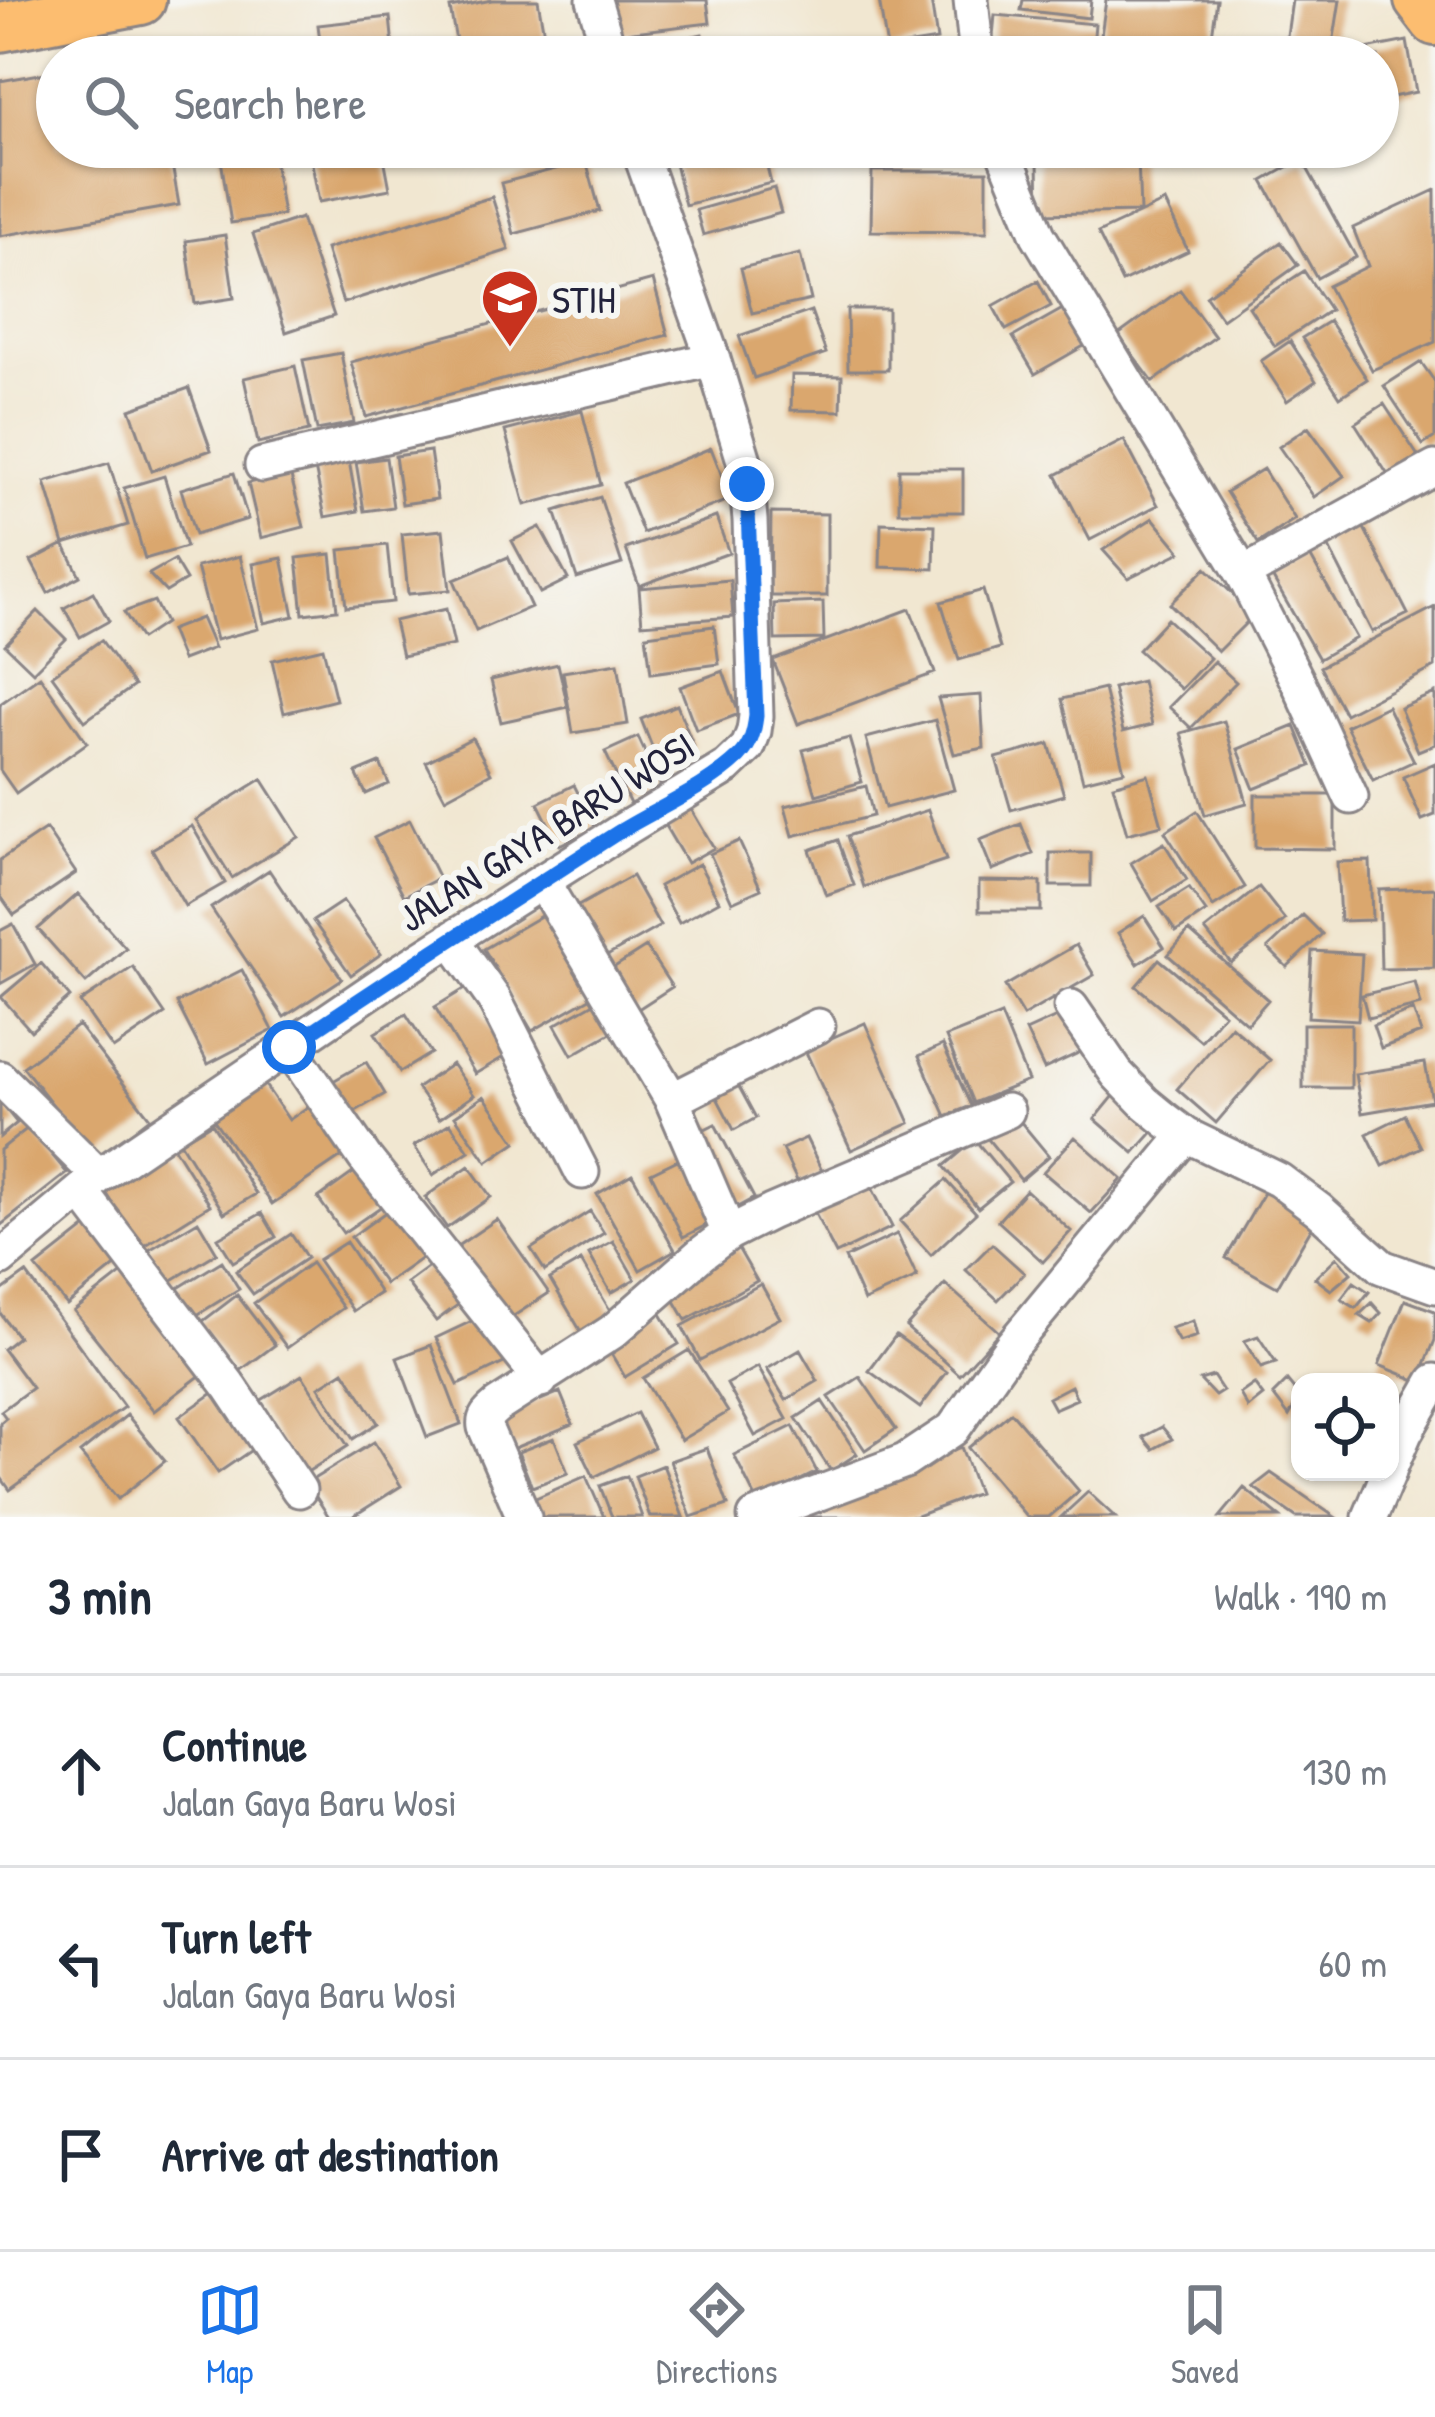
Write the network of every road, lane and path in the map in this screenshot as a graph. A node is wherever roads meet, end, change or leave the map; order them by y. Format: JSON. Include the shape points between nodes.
{"nodes":[{"id":1,"x":141,"y":0,"type":"edge"},
{"id":2,"x":594,"y":0,"type":"edge"},
{"id":3,"x":971,"y":0,"type":"edge"},
{"id":4,"x":1419,"y":0,"type":"edge"},
{"id":5,"x":28,"y":15,"type":"edge"},
{"id":6,"x":1435,"y":21,"type":"edge"},
{"id":7,"x":604,"y":36,"type":"edge"},
{"id":8,"x":975,"y":36,"type":"edge"},
{"id":9,"x":645,"y":168,"type":"edge"},
{"id":10,"x":1011,"y":168,"type":"edge"},
{"id":11,"x":713,"y":359,"type":"junction"},
{"id":12,"x":262,"y":465,"type":"dead end"},
{"id":13,"x":1435,"y":468,"type":"edge"},
{"id":14,"x":1244,"y":574,"type":"junction"},
{"id":15,"x":1351,"y":797,"type":"dead end"},
{"id":16,"x":542,"y":881,"type":"junction"},
{"id":17,"x":451,"y":939,"type":"junction"},
{"id":18,"x":1071,"y":1006,"type":"dead end"},
{"id":19,"x":818,"y":1026,"type":"dead end"},
{"id":20,"x":289,"y":1047,"type":"junction"},
{"id":21,"x":0,"y":1078,"type":"edge"},
{"id":22,"x":672,"y":1100,"type":"junction"},
{"id":23,"x":1007,"y":1111,"type":"dead end"},
{"id":24,"x":1186,"y":1135,"type":"junction"},
{"id":25,"x":582,"y":1172,"type":"dead end"},
{"id":26,"x":90,"y":1184,"type":"junction"},
{"id":27,"x":729,"y":1233,"type":"junction"},
{"id":28,"x":0,"y":1259,"type":"edge"},
{"id":29,"x":1435,"y":1286,"type":"edge"},
{"id":30,"x":541,"y":1380,"type":"junction"},
{"id":31,"x":1435,"y":1381,"type":"edge"},
{"id":32,"x":1399,"y":1447,"type":"edge"},
{"id":33,"x":1385,"y":1481,"type":"edge"},
{"id":34,"x":299,"y":1490,"type":"dead end"},
{"id":35,"x":524,"y":1517,"type":"edge"},
{"id":36,"x":755,"y":1517,"type":"edge"},
{"id":37,"x":1370,"y":1517,"type":"edge"}],
"edges":[{"from":1,"to":5,"type":"highway"},
{"from":2,"to":7,"type":"street"},
{"from":3,"to":8,"type":"street"},
{"from":4,"to":6,"type":"highway"},
{"from":9,"to":11,"type":"street","name":"JALAN GAYA BARU WOSI"},
{"from":10,"to":14,"type":"street","via":[[1038,235]]},
{"from":11,"to":12,"type":"street"},
{"from":11,"to":16,"type":"street","name":"JALAN GAYA BARU WOSI","via":[[745,464],[754,731],[727,767]]},
{"from":13,"to":14,"type":"street"},
{"from":14,"to":15,"type":"street"},
{"from":16,"to":17,"type":"street","name":"JALAN GAYA BARU WOSI"},
{"from":16,"to":22,"type":"street"},
{"from":17,"to":20,"type":"street","name":"JALAN GAYA BARU WOSI"},
{"from":17,"to":25,"type":"street","via":[[494,999]]},
{"from":18,"to":24,"type":"street","via":[[1117,1074]]},
{"from":19,"to":22,"type":"street"},
{"from":20,"to":26,"type":"street","name":"JALAN GAYA BARU WOSI"},
{"from":20,"to":30,"type":"street","via":[[365,1158]]},
{"from":21,"to":26,"type":"street"},
{"from":22,"to":27,"type":"street"},
{"from":23,"to":27,"type":"street"},
{"from":24,"to":29,"type":"street","via":[[1279,1180],[1372,1261]]},
{"from":24,"to":36,"type":"street","via":[[953,1429],[905,1461]]},
{"from":26,"to":28,"type":"street","name":"JALAN GAYA BARU WOSI"},
{"from":26,"to":34,"type":"street"},
{"from":27,"to":30,"type":"street"},
{"from":30,"to":35,"type":"street","via":[[484,1421]]},
{"from":31,"to":32,"type":"street"},
{"from":33,"to":37,"type":"street"}]}
